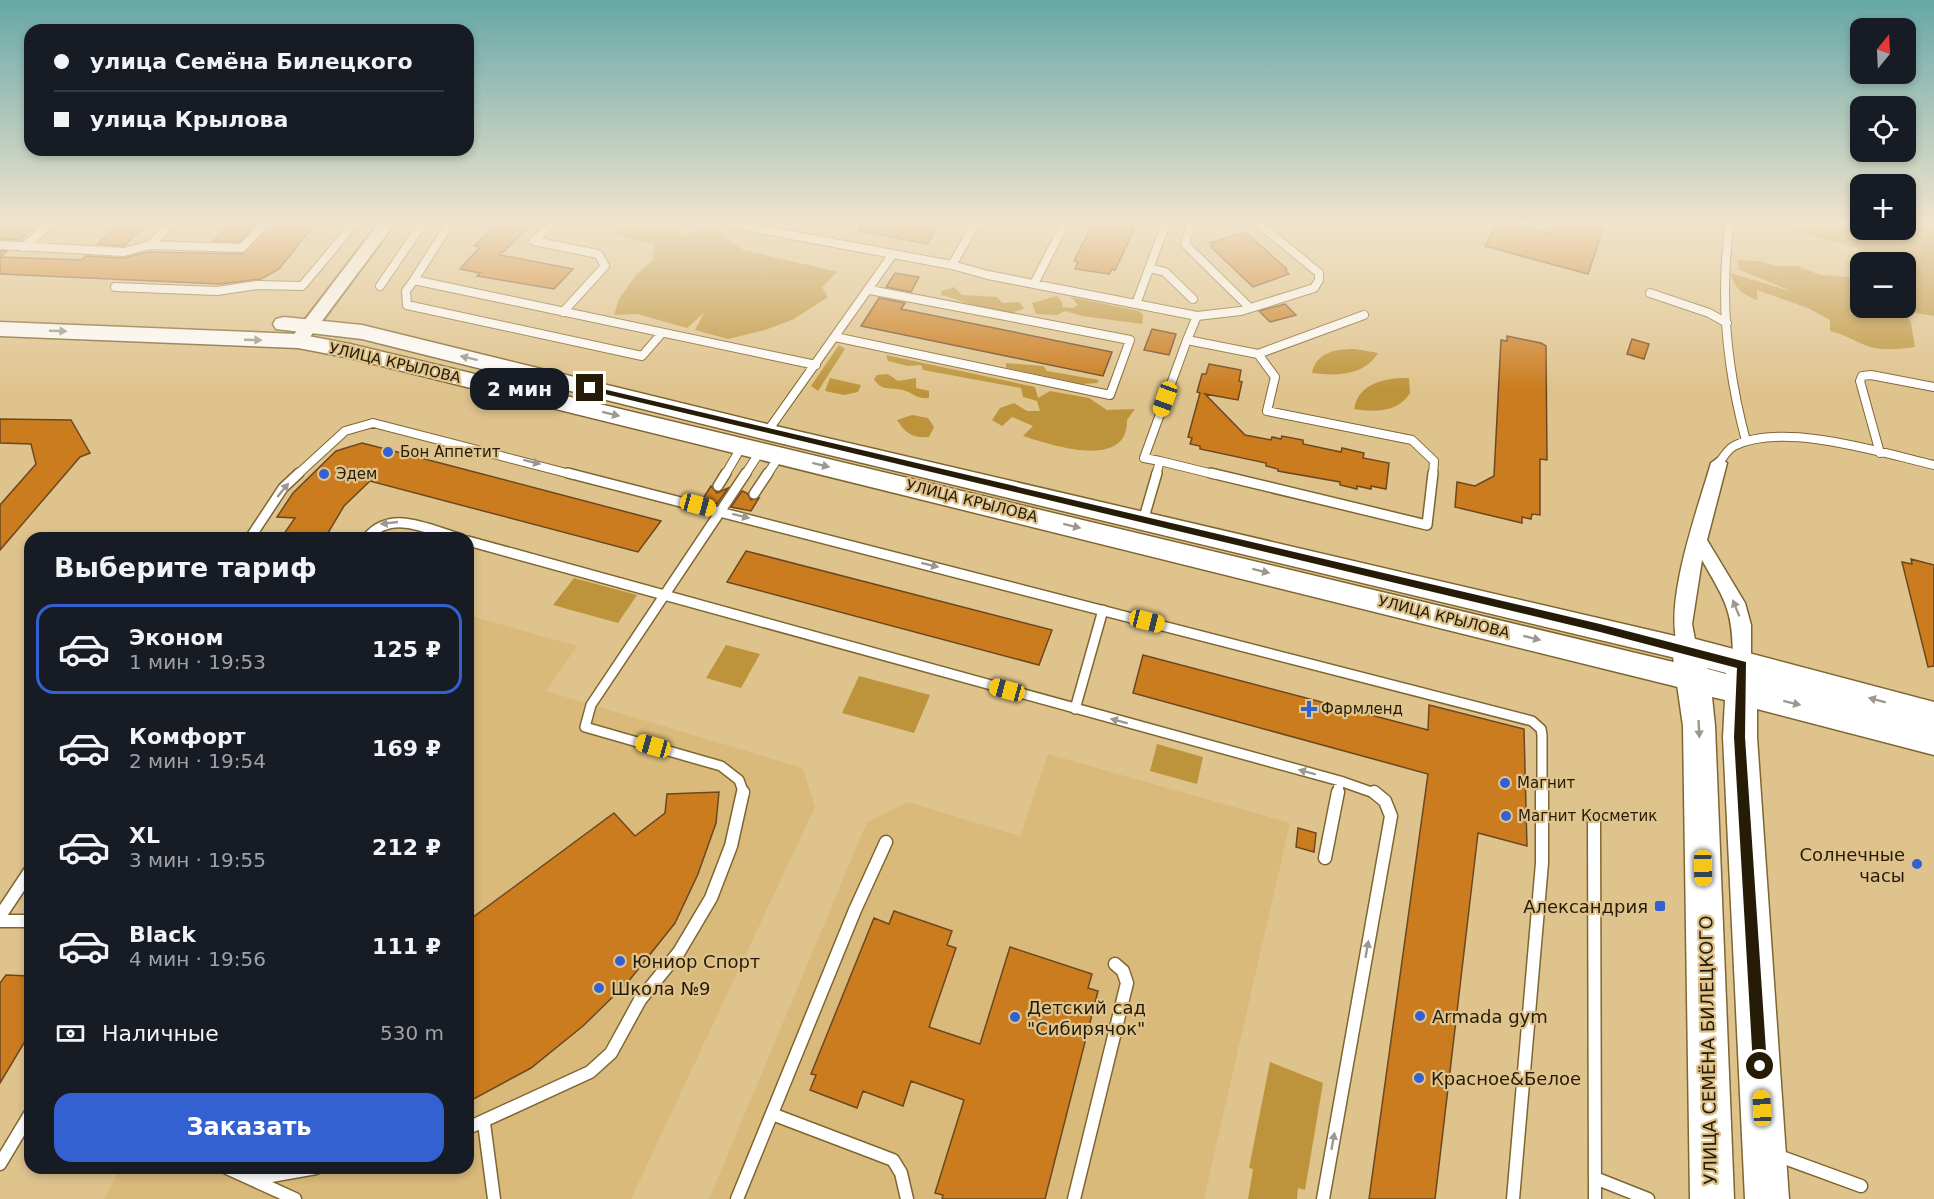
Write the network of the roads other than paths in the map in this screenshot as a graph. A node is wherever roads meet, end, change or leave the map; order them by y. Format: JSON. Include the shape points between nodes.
{"nodes":[{"id":1,"x":308,"y":279,"type":"edge"},
{"id":2,"x":345,"y":279,"type":"edge"},
{"id":3,"x":385,"y":279,"type":"edge"},
{"id":4,"x":594,"y":279,"type":"edge"},
{"id":5,"x":877,"y":279,"type":"edge"},
{"id":6,"x":1012,"y":279,"type":"edge"},
{"id":7,"x":1037,"y":279,"type":"edge"},
{"id":8,"x":1146,"y":279,"type":"edge"},
{"id":9,"x":1173,"y":279,"type":"edge"},
{"id":10,"x":1220,"y":279,"type":"edge"},
{"id":11,"x":1319,"y":279,"type":"edge"},
{"id":12,"x":1725,"y":279,"type":"edge"},
{"id":13,"x":414,"y":280,"type":"joint"},
{"id":14,"x":1034,"y":284,"type":"junction"},
{"id":15,"x":380,"y":286,"type":"dead end"},
{"id":16,"x":115,"y":287,"type":"dead end"},
{"id":17,"x":870,"y":290,"type":"junction"},
{"id":18,"x":1650,"y":293,"type":"dead end"},
{"id":19,"x":1193,"y":299,"type":"dead end"},
{"id":20,"x":1136,"y":304,"type":"junction"},
{"id":21,"x":1250,"y":308,"type":"junction"},
{"id":22,"x":563,"y":312,"type":"junction"},
{"id":23,"x":1364,"y":315,"type":"dead end"},
{"id":24,"x":1197,"y":316,"type":"junction"},
{"id":25,"x":1727,"y":323,"type":"junction"},
{"id":26,"x":2,"y":327,"type":"edge"},
{"id":27,"x":305,"y":333,"type":"junction"},
{"id":28,"x":662,"y":333,"type":"junction"},
{"id":29,"x":835,"y":337,"type":"junction"},
{"id":30,"x":1186,"y":340,"type":"junction"},
{"id":31,"x":1258,"y":354,"type":"junction"},
{"id":32,"x":816,"y":365,"type":"junction"},
{"id":33,"x":1934,"y":387,"type":"edge"},
{"id":34,"x":1746,"y":441,"type":"junction"},
{"id":35,"x":762,"y":446,"type":"junction"},
{"id":36,"x":1880,"y":453,"type":"junction"},
{"id":37,"x":1160,"y":462,"type":"junction"},
{"id":38,"x":1719,"y":463,"type":"joint"},
{"id":39,"x":1934,"y":465,"type":"edge"},
{"id":40,"x":718,"y":486,"type":"dead end"},
{"id":41,"x":754,"y":494,"type":"dead end"},
{"id":42,"x":720,"y":511,"type":"junction"},
{"id":43,"x":1143,"y":521,"type":"junction"},
{"id":44,"x":254,"y":532,"type":"edge"},
{"id":45,"x":371,"y":532,"type":"edge"},
{"id":46,"x":435,"y":532,"type":"edge"},
{"id":47,"x":1699,"y":541,"type":"junction"},
{"id":48,"x":474,"y":543,"type":"edge"},
{"id":49,"x":664,"y":595,"type":"junction"},
{"id":50,"x":1103,"y":610,"type":"junction"},
{"id":51,"x":1691,"y":664,"type":"junction"},
{"id":52,"x":1743,"y":678,"type":"junction"},
{"id":53,"x":1075,"y":709,"type":"junction"},
{"id":54,"x":1934,"y":716,"type":"edge"},
{"id":55,"x":1934,"y":741,"type":"edge"},
{"id":56,"x":1340,"y":781,"type":"junction"},
{"id":57,"x":1594,"y":819,"type":"dead end"},
{"id":58,"x":886,"y":842,"type":"dead end"},
{"id":59,"x":1325,"y":858,"type":"dead end"},
{"id":60,"x":24,"y":881,"type":"edge"},
{"id":61,"x":0,"y":919,"type":"edge"},
{"id":62,"x":24,"y":921,"type":"edge"},
{"id":63,"x":1115,"y":964,"type":"dead end"},
{"id":64,"x":772,"y":1114,"type":"junction"},
{"id":65,"x":484,"y":1123,"type":"junction"},
{"id":66,"x":24,"y":1124,"type":"edge"},
{"id":67,"x":474,"y":1126,"type":"edge"},
{"id":68,"x":1764,"y":1150,"type":"junction"},
{"id":69,"x":0,"y":1164,"type":"edge"},
{"id":70,"x":242,"y":1174,"type":"edge"},
{"id":71,"x":282,"y":1174,"type":"edge"},
{"id":72,"x":1595,"y":1178,"type":"junction"},
{"id":73,"x":254,"y":1179,"type":"junction"},
{"id":74,"x":1861,"y":1186,"type":"dead end"},
{"id":75,"x":295,"y":1199,"type":"edge"},
{"id":76,"x":495,"y":1199,"type":"edge"},
{"id":77,"x":737,"y":1199,"type":"edge"},
{"id":78,"x":907,"y":1199,"type":"edge"},
{"id":79,"x":1074,"y":1199,"type":"edge"},
{"id":80,"x":1323,"y":1199,"type":"edge"},
{"id":81,"x":1513,"y":1199,"type":"edge"},
{"id":82,"x":1595,"y":1199,"type":"edge"},
{"id":83,"x":1648,"y":1199,"type":"edge"},
{"id":84,"x":1712,"y":1199,"type":"edge"},
{"id":85,"x":1767,"y":1199,"type":"edge"}],
"edges":[{"from":1,"to":16,"type":"lane","via":[[302,286],[257,285],[217,291]]},
{"from":2,"to":27,"type":"street"},
{"from":3,"to":15,"type":"lane"},
{"from":4,"to":22,"type":"lane"},
{"from":5,"to":17,"type":"lane"},
{"from":6,"to":14,"type":"lane"},
{"from":7,"to":14,"type":"lane"},
{"from":8,"to":20,"type":"lane"},
{"from":9,"to":19,"type":"lane"},
{"from":10,"to":21,"type":"lane"},
{"from":11,"to":21,"type":"lane","via":[[1314,288]]},
{"from":12,"to":25,"type":"lane"},
{"from":13,"to":22,"type":"lane"},
{"from":13,"to":28,"type":"lane","via":[[406,291],[407,305],[642,356]]},
{"from":14,"to":20,"type":"lane"},
{"from":17,"to":29,"type":"lane"},
{"from":17,"to":29,"type":"lane","via":[[1130,340],[1110,395]]},
{"from":18,"to":25,"type":"lane","via":[[1704,309]]},
{"from":20,"to":24,"type":"lane"},
{"from":21,"to":24,"type":"lane","via":[[1213,317]]},
{"from":22,"to":28,"type":"lane"},
{"from":23,"to":31,"type":"lane"},
{"from":24,"to":30,"type":"lane"},
{"from":25,"to":34,"type":"lane","via":[[1734,396]]},
{"from":26,"to":27,"type":"main road","name":"УЛИЦА КРЫЛОВА"},
{"from":27,"to":35,"type":"main road","name":"УЛИЦА КРЫЛОВА","via":[[362,332]]},
{"from":28,"to":32,"type":"lane"},
{"from":29,"to":32,"type":"lane"},
{"from":30,"to":31,"type":"lane"},
{"from":30,"to":37,"type":"lane","via":[[1144,458]]},
{"from":31,"to":37,"type":"lane","via":[[1275,376],[1267,411],[1412,440],[1434,461],[1427,525]]},
{"from":32,"to":35,"type":"lane"},
{"from":33,"to":36,"type":"lane","via":[[1862,376],[1860,381]]},
{"from":34,"to":36,"type":"lane","via":[[1777,437]]},
{"from":34,"to":38,"type":"lane","via":[[1732,447]]},
{"from":35,"to":40,"type":"lane"},
{"from":35,"to":41,"type":"lane"},
{"from":35,"to":42,"type":"lane"},
{"from":35,"to":43,"type":"main road","name":"УЛИЦА КРЫЛОВА"},
{"from":35,"to":51,"type":"main road","name":"УЛИЦА КРЫЛОВА","one_way":true},
{"from":36,"to":39,"type":"lane"},
{"from":37,"to":43,"type":"lane"},
{"from":38,"to":47,"type":"street"},
{"from":44,"to":42,"type":"lane","one_way":true,"via":[[284,488],[345,431],[373,423]]},
{"from":42,"to":49,"type":"lane"},
{"from":42,"to":50,"type":"lane","one_way":true},
{"from":43,"to":51,"type":"main road","name":"УЛИЦА КРЫЛОВА"},
{"from":46,"to":45,"type":"lane","one_way":true,"via":[[394,521]]},
{"from":47,"to":51,"type":"street","via":[[1688,578],[1683,624]]},
{"from":52,"to":47,"type":"street","one_way":true,"via":[[1742,625],[1736,603]]},
{"from":48,"to":49,"type":"lane"},
{"from":49,"to":53,"type":"lane"},
{"from":49,"to":65,"type":"lane","via":[[591,705],[585,727],[721,766],[739,780],[744,794],[731,846],[711,898],[679,952],[640,1000],[611,1053],[590,1072]]},
{"from":50,"to":53,"type":"lane"},
{"from":50,"to":81,"type":"lane","via":[[1525,718],[1541,729],[1542,863]]},
{"from":51,"to":52,"type":"main road","name":"УЛИЦА КРЫЛОВА"},
{"from":51,"to":84,"type":"main road","name":"УЛИЦА СЕМЁНА БИЛЕЦКОГО","one_way":true,"via":[[1699,726]]},
{"from":54,"to":52,"type":"main road","name":"УЛИЦА КРЫЛОВА","one_way":true},
{"from":52,"to":55,"type":"main road","name":"УЛИЦА КРЫЛОВА","one_way":true},
{"from":52,"to":68,"type":"main road","via":[[1740,737]]},
{"from":56,"to":53,"type":"lane","one_way":true},
{"from":56,"to":59,"type":"lane"},
{"from":80,"to":56,"type":"lane","one_way":true,"via":[[1391,816],[1390,806],[1376,792]]},
{"from":57,"to":72,"type":"lane"},
{"from":58,"to":64,"type":"lane"},
{"from":60,"to":61,"type":"lane"},
{"from":61,"to":62,"type":"lane"},
{"from":63,"to":79,"type":"lane","via":[[1123,971],[1127,983]]},
{"from":64,"to":77,"type":"lane"},
{"from":64,"to":78,"type":"lane","via":[[893,1160],[901,1173]]},
{"from":65,"to":67,"type":"lane"},
{"from":65,"to":76,"type":"lane"},
{"from":66,"to":69,"type":"lane"},
{"from":68,"to":74,"type":"lane"},
{"from":68,"to":85,"type":"main road"},
{"from":70,"to":73,"type":"lane"},
{"from":71,"to":73,"type":"lane"},
{"from":72,"to":82,"type":"lane"},
{"from":72,"to":83,"type":"lane"},
{"from":73,"to":75,"type":"lane"}]}
